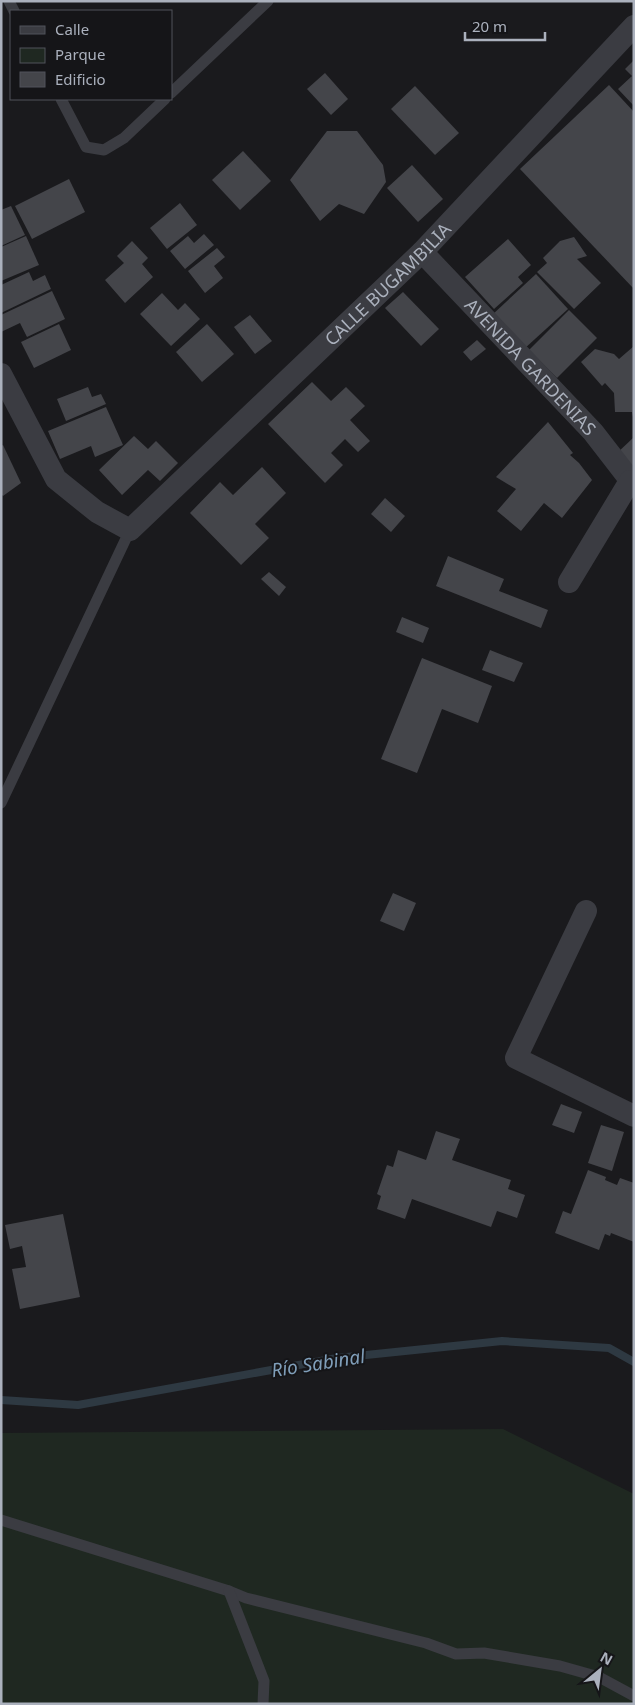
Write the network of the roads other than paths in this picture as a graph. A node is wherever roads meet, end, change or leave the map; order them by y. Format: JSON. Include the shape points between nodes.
{"nodes":[{"id":1,"x":268,"y":1,"type":"edge"},
{"id":2,"x":634,"y":26,"type":"edge"},
{"id":3,"x":172,"y":92,"type":"edge"},
{"id":4,"x":62,"y":100,"type":"edge"},
{"id":5,"x":164,"y":100,"type":"edge"},
{"id":6,"x":422,"y":252,"type":"junction"},
{"id":7,"x":1,"y":374,"type":"edge"},
{"id":8,"x":9,"y":410,"type":"edge"},
{"id":9,"x":632,"y":483,"type":"edge"},
{"id":10,"x":130,"y":530,"type":"junction"},
{"id":11,"x":569,"y":582,"type":"dead end"},
{"id":12,"x":1,"y":803,"type":"edge"},
{"id":13,"x":586,"y":911,"type":"dead end"},
{"id":14,"x":634,"y":1116,"type":"edge"},
{"id":15,"x":1,"y":1520,"type":"edge"},
{"id":16,"x":229,"y":1591,"type":"junction"},
{"id":17,"x":634,"y":1696,"type":"edge"},
{"id":18,"x":263,"y":1704,"type":"edge"}],
"edges":[{"from":1,"to":3,"type":"lane"},
{"from":2,"to":6,"type":"street","name":"CALLE BUGAMBILIA"},
{"from":4,"to":5,"type":"lane","via":[[86,147],[104,150],[124,138]]},
{"from":6,"to":9,"type":"street","name":"AVENIDA GARDENIAS","via":[[593,432]]},
{"from":6,"to":10,"type":"street","name":"CALLE BUGAMBILIA"},
{"from":7,"to":8,"type":"street"},
{"from":8,"to":10,"type":"street","via":[[56,479],[97,512]]},
{"from":9,"to":11,"type":"street"},
{"from":10,"to":12,"type":"lane"},
{"from":13,"to":14,"type":"street","via":[[516,1058]]},
{"from":15,"to":16,"type":"lane"},
{"from":16,"to":17,"type":"lane","via":[[426,1643],[456,1654],[484,1653],[560,1666],[599,1677]]},
{"from":16,"to":18,"type":"lane","via":[[264,1681]]}]}
